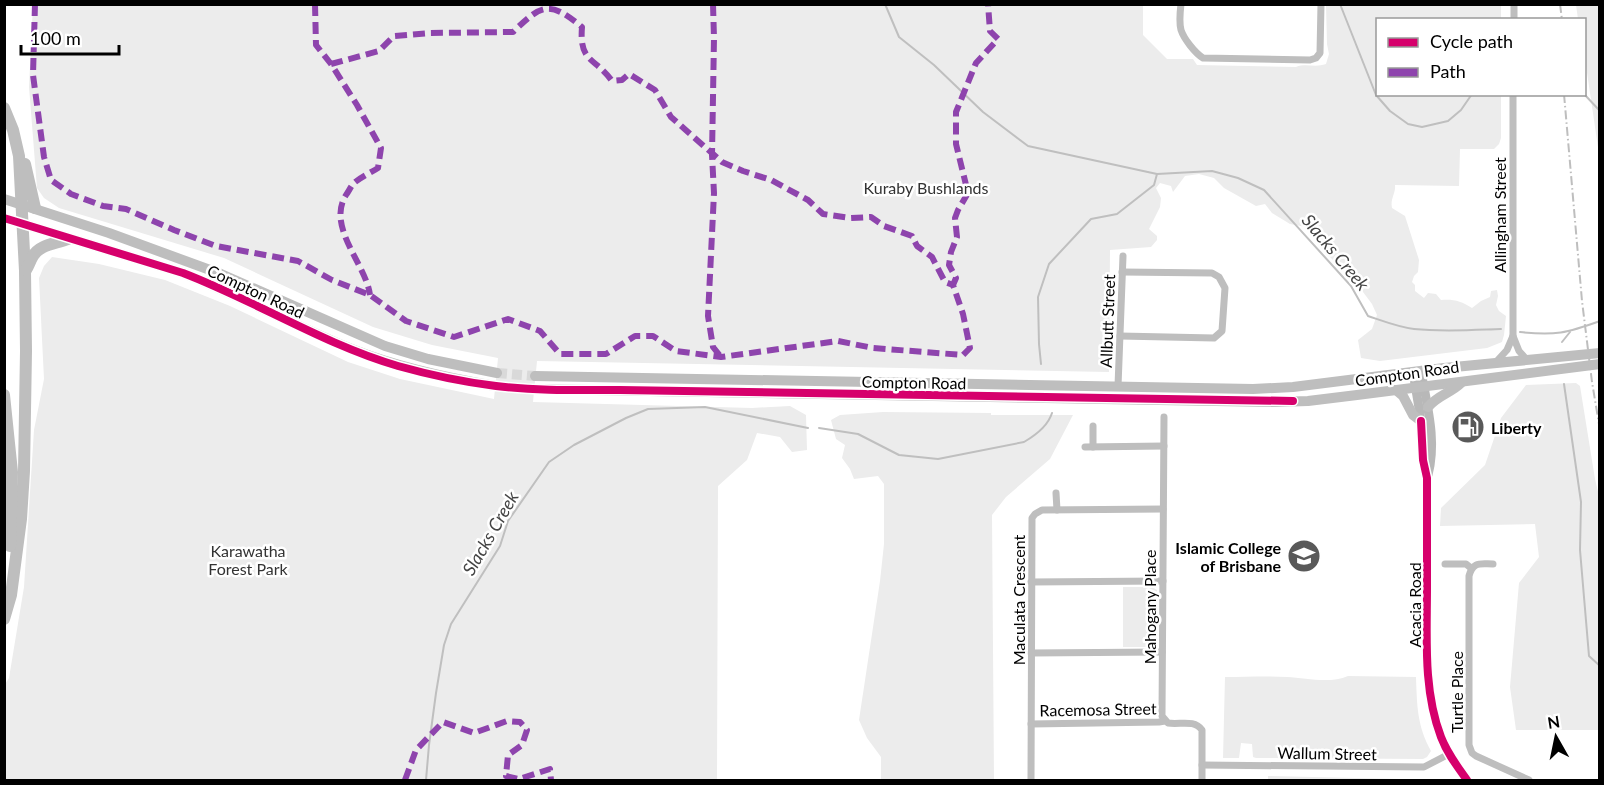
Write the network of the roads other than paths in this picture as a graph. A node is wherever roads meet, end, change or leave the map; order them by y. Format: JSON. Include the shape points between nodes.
{"nodes":[{"id":1,"x":1180,"y":4,"type":"edge"},
{"id":2,"x":1321,"y":4,"type":"edge"},
{"id":3,"x":1513,"y":96,"type":"edge"},
{"id":4,"x":4,"y":108,"type":"edge"},
{"id":5,"x":19,"y":156,"type":"junction"},
{"id":6,"x":4,"y":198,"type":"edge"},
{"id":7,"x":21,"y":204,"type":"junction"},
{"id":8,"x":35,"y":208,"type":"junction"},
{"id":9,"x":4,"y":218,"type":"edge"},
{"id":10,"x":23,"y":224,"type":"junction"},
{"id":11,"x":68,"y":238,"type":"junction"},
{"id":12,"x":1123,"y":256,"type":"dead end"},
{"id":13,"x":25,"y":271,"type":"junction"},
{"id":14,"x":1122,"y":272,"type":"junction"},
{"id":15,"x":1120,"y":336,"type":"junction"},
{"id":16,"x":1513,"y":336,"type":"junction"},
{"id":17,"x":1599,"y":353,"type":"edge"},
{"id":18,"x":1527,"y":360,"type":"junction"},
{"id":19,"x":1496,"y":363,"type":"junction"},
{"id":20,"x":1599,"y":364,"type":"edge"},
{"id":21,"x":1417,"y":372,"type":"junction"},
{"id":22,"x":497,"y":373,"type":"tunnel mouth"},
{"id":23,"x":535,"y":376,"type":"tunnel mouth"},
{"id":24,"x":1464,"y":381,"type":"junction"},
{"id":25,"x":495,"y":386,"type":"tunnel mouth"},
{"id":26,"x":1119,"y":387,"type":"junction"},
{"id":27,"x":1419,"y":387,"type":"junction"},
{"id":28,"x":534,"y":389,"type":"tunnel mouth"},
{"id":29,"x":1396,"y":390,"type":"junction"},
{"id":30,"x":4,"y":395,"type":"edge"},
{"id":31,"x":1428,"y":407,"type":"junction"},
{"id":32,"x":1164,"y":417,"type":"dead end"},
{"id":33,"x":1421,"y":421,"type":"junction"},
{"id":34,"x":1093,"y":426,"type":"dead end"},
{"id":35,"x":1164,"y":447,"type":"junction"},
{"id":36,"x":1427,"y":478,"type":"junction"},
{"id":37,"x":1056,"y":493,"type":"dead end"},
{"id":38,"x":1163,"y":509,"type":"junction"},
{"id":39,"x":1057,"y":510,"type":"junction"},
{"id":40,"x":1445,"y":564,"type":"dead end"},
{"id":41,"x":1493,"y":564,"type":"dead end"},
{"id":42,"x":1471,"y":568,"type":"junction"},
{"id":43,"x":1163,"y":581,"type":"junction"},
{"id":44,"x":1031,"y":582,"type":"junction"},
{"id":45,"x":4,"y":595,"type":"edge"},
{"id":46,"x":4,"y":620,"type":"edge"},
{"id":47,"x":1162,"y":652,"type":"junction"},
{"id":48,"x":1031,"y":653,"type":"junction"},
{"id":49,"x":1165,"y":721,"type":"junction"},
{"id":50,"x":1031,"y":724,"type":"junction"},
{"id":51,"x":1449,"y":754,"type":"junction"},
{"id":52,"x":1202,"y":765,"type":"junction"},
{"id":53,"x":1031,"y":780,"type":"edge"},
{"id":54,"x":1202,"y":780,"type":"edge"},
{"id":55,"x":1467,"y":780,"type":"edge"},
{"id":56,"x":1530,"y":780,"type":"edge"}],
"edges":[{"from":1,"to":2,"type":"street","via":[[1182,33],[1203,58],[1310,60],[1320,53]]},
{"from":3,"to":16,"type":"street","name":"Allingham Street"},
{"from":4,"to":5,"type":"highway"},
{"from":5,"to":7,"type":"highway"},
{"from":5,"to":8,"type":"highway","via":[[25,163]]},
{"from":6,"to":7,"type":"main road","name":"Compton Road"},
{"from":7,"to":8,"type":"main road","name":"Compton Road"},
{"from":7,"to":10,"type":"highway"},
{"from":8,"to":22,"type":"main road","name":"Compton Road","via":[[221,274],[385,346]]},
{"from":9,"to":10,"type":"main road","name":"Compton Road"},
{"from":10,"to":11,"type":"main road","name":"Compton Road"},
{"from":10,"to":13,"type":"highway"},
{"from":11,"to":13,"type":"highway","via":[[38,250]]},
{"from":11,"to":25,"type":"main road","name":"Compton Road","via":[[196,278],[377,359]]},
{"from":12,"to":14,"type":"street","name":"Allbutt Street"},
{"from":13,"to":46,"type":"highway","via":[[23,487],[15,569]]},
{"from":14,"to":15,"type":"street","name":"Allbutt Street"},
{"from":14,"to":15,"type":"street","via":[[1212,273],[1225,288],[1222,331],[1214,338]]},
{"from":15,"to":26,"type":"street","name":"Allbutt Street"},
{"from":16,"to":18,"type":"street"},
{"from":16,"to":19,"type":"street"},
{"from":17,"to":18,"type":"main road","name":"Compton Road"},
{"from":18,"to":19,"type":"main road","name":"Compton Road"},
{"from":19,"to":21,"type":"main road","name":"Compton Road"},
{"from":20,"to":24,"type":"main road","name":"Compton Road"},
{"from":21,"to":26,"type":"main road","name":"Compton Road","via":[[1269,388]]},
{"from":21,"to":27,"type":"street","name":"Acacia Road"},
{"from":23,"to":26,"type":"main road","name":"Compton Road"},
{"from":24,"to":27,"type":"main road","name":"Compton Road"},
{"from":24,"to":31,"type":"main road"},
{"from":27,"to":29,"type":"main road","name":"Compton Road"},
{"from":27,"to":31,"type":"street","name":"Acacia Road"},
{"from":27,"to":33,"type":"street","name":"Acacia Road"},
{"from":28,"to":29,"type":"main road","name":"Compton Road","via":[[1260,402]]},
{"from":29,"to":33,"type":"main road"},
{"from":30,"to":45,"type":"highway","via":[[12,499]]},
{"from":31,"to":36,"type":"street","name":"Acacia Road","via":[[1432,459]]},
{"from":32,"to":35,"type":"street","name":"Mahogany Place"},
{"from":33,"to":36,"type":"street","name":"Acacia Road"},
{"from":34,"to":35,"type":"street","via":[[1089,447]]},
{"from":35,"to":38,"type":"street","name":"Mahogany Place"},
{"from":36,"to":51,"type":"street","name":"Acacia Road","via":[[1428,668],[1436,719]]},
{"from":37,"to":39,"type":"street"},
{"from":38,"to":39,"type":"street","name":"Maculata Crescent"},
{"from":38,"to":43,"type":"street","name":"Mahogany Place"},
{"from":39,"to":44,"type":"street","name":"Maculata Crescent","via":[[1042,510],[1032,518]]},
{"from":40,"to":42,"type":"street","via":[[1467,564]]},
{"from":41,"to":42,"type":"street"},
{"from":42,"to":56,"type":"street","name":"Turtle Place","via":[[1470,749],[1476,756]]},
{"from":43,"to":44,"type":"street"},
{"from":43,"to":47,"type":"street","name":"Mahogany Place"},
{"from":44,"to":48,"type":"street","name":"Maculata Crescent"},
{"from":47,"to":48,"type":"street"},
{"from":47,"to":49,"type":"street","name":"Mahogany Place"},
{"from":48,"to":50,"type":"street","name":"Maculata Crescent"},
{"from":49,"to":50,"type":"street","name":"Racemosa Street"},
{"from":49,"to":52,"type":"street","via":[[1198,725],[1202,730]]},
{"from":50,"to":53,"type":"street","name":"Maculata Crescent"},
{"from":51,"to":52,"type":"street","name":"Wallum Street","via":[[1424,767]]},
{"from":51,"to":55,"type":"street","name":"Acacia Road"},
{"from":52,"to":54,"type":"street"}]}
